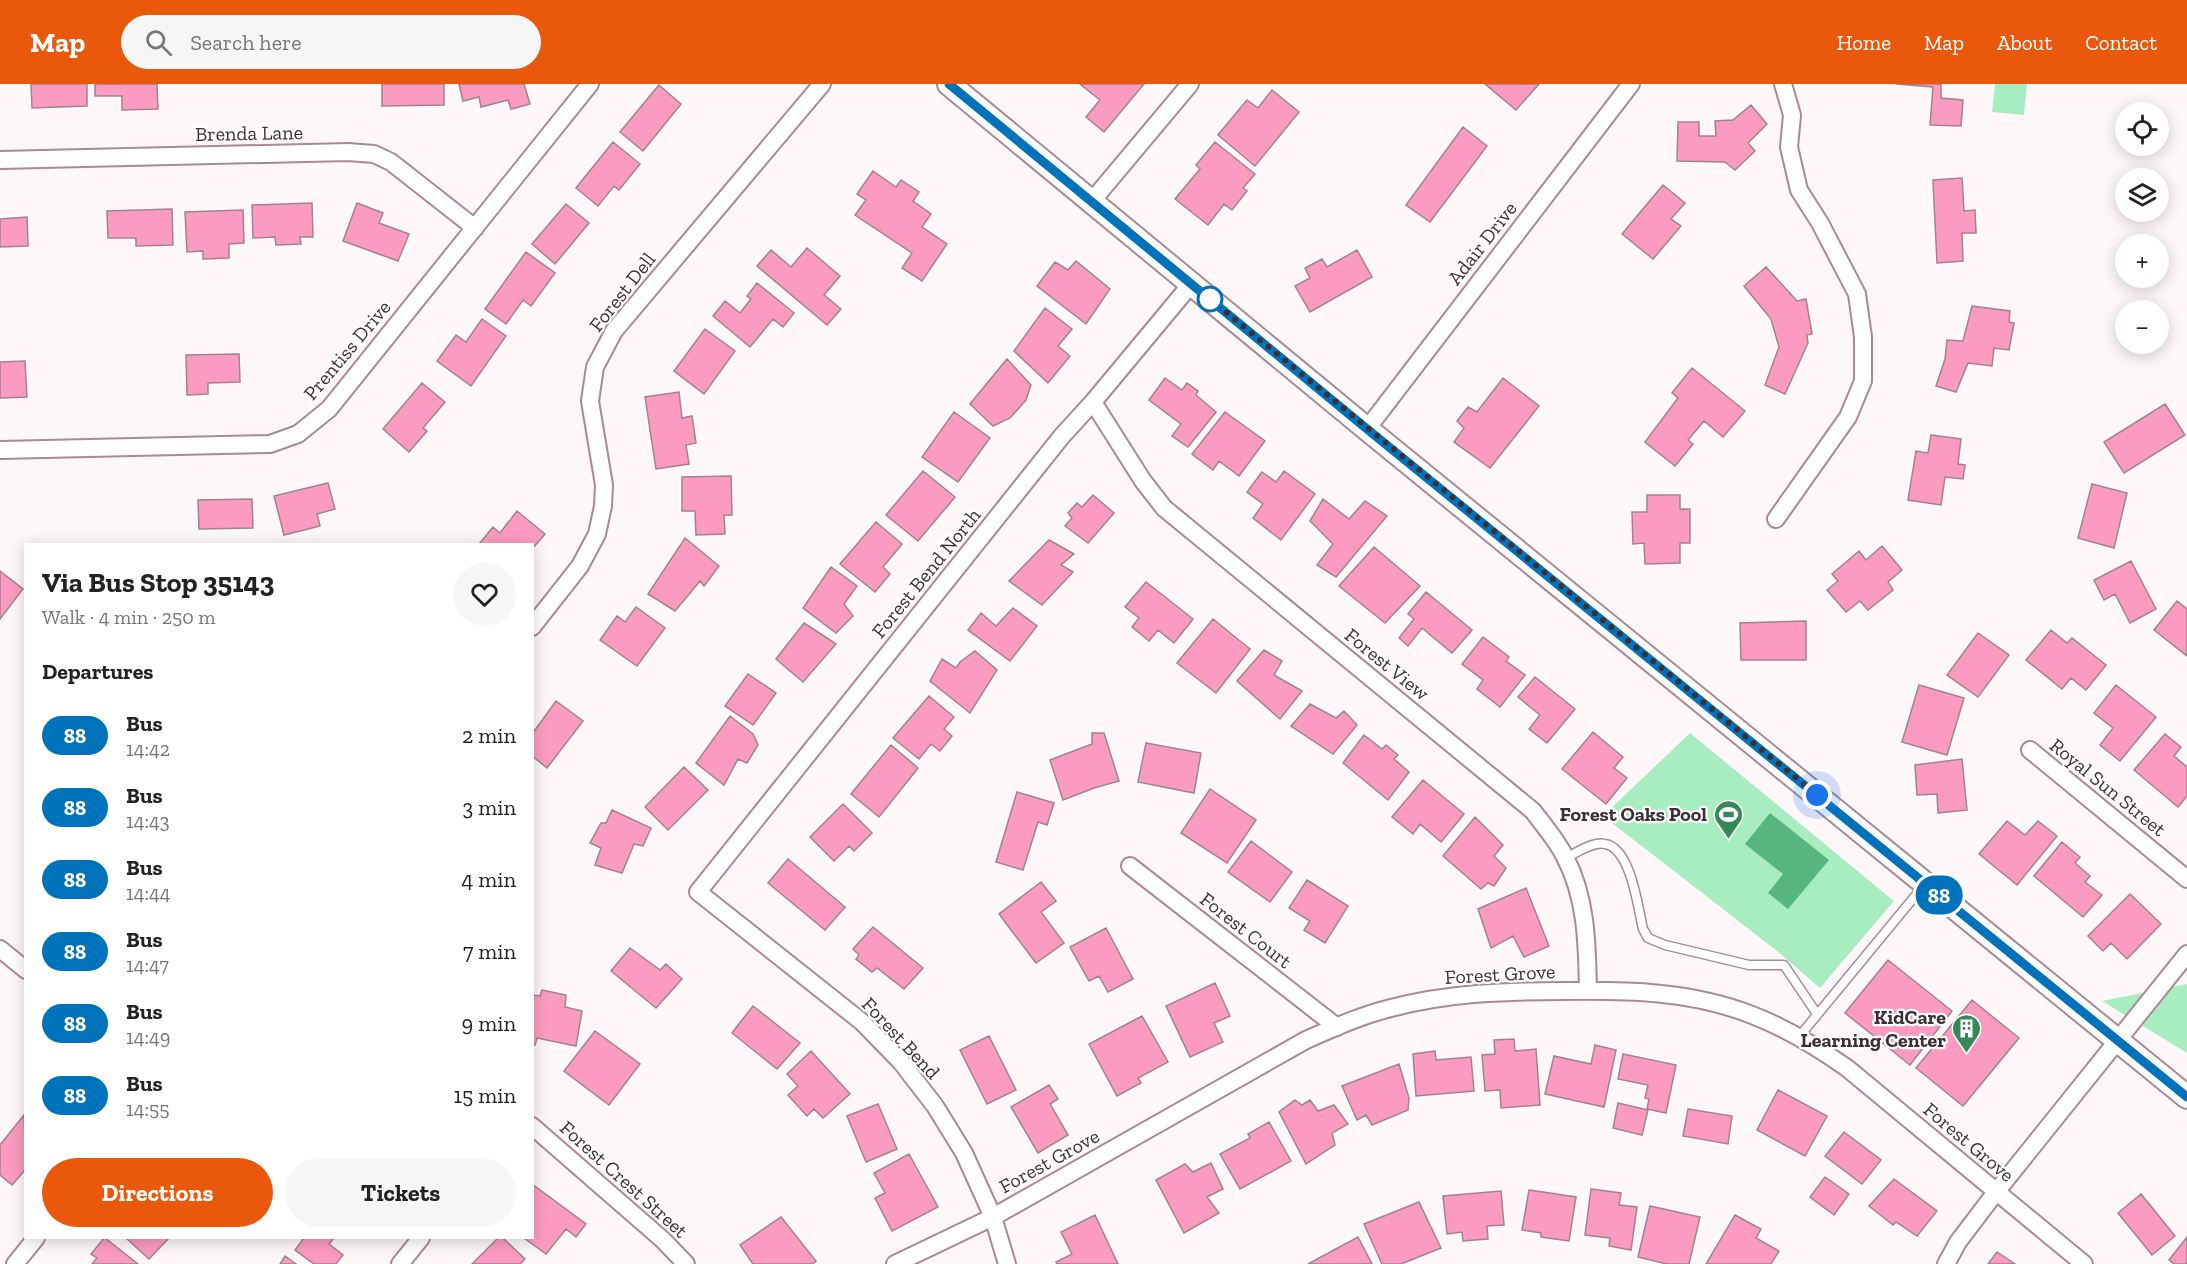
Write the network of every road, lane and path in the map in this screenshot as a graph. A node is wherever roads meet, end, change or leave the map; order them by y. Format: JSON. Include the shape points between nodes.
{"nodes":[{"id":1,"x":590,"y":84,"type":"edge"},
{"id":2,"x":822,"y":84,"type":"edge"},
{"id":3,"x":949,"y":84,"type":"edge"},
{"id":4,"x":1190,"y":84,"type":"edge"},
{"id":5,"x":1631,"y":84,"type":"edge"},
{"id":6,"x":1783,"y":84,"type":"edge"},
{"id":7,"x":0,"y":160,"type":"edge"},
{"id":8,"x":1092,"y":201,"type":"junction"},
{"id":9,"x":475,"y":228,"type":"junction"},
{"id":10,"x":1192,"y":283,"type":"junction"},
{"id":11,"x":1094,"y":402,"type":"junction"},
{"id":12,"x":1367,"y":429,"type":"junction"},
{"id":13,"x":0,"y":450,"type":"edge"},
{"id":14,"x":1776,"y":519,"type":"dead end"},
{"id":15,"x":534,"y":624,"type":"edge"},
{"id":16,"x":2030,"y":750,"type":"dead end"},
{"id":17,"x":1566,"y":858,"type":"junction"},
{"id":18,"x":1130,"y":866,"type":"dead end"},
{"id":19,"x":2187,"y":879,"type":"edge"},
{"id":20,"x":1925,"y":883,"type":"junction"},
{"id":21,"x":698,"y":892,"type":"joint"},
{"id":22,"x":0,"y":949,"type":"edge"},
{"id":23,"x":2187,"y":954,"type":"edge"},
{"id":24,"x":24,"y":968,"type":"edge"},
{"id":25,"x":1588,"y":991,"type":"junction"},
{"id":26,"x":1817,"y":1014,"type":"junction"},
{"id":27,"x":1337,"y":1026,"type":"junction"},
{"id":28,"x":1798,"y":1038,"type":"junction"},
{"id":29,"x":2119,"y":1041,"type":"junction"},
{"id":30,"x":2187,"y":1097,"type":"edge"},
{"id":31,"x":534,"y":1128,"type":"edge"},
{"id":32,"x":1996,"y":1192,"type":"junction"},
{"id":33,"x":993,"y":1216,"type":"junction"},
{"id":34,"x":35,"y":1239,"type":"edge"},
{"id":35,"x":420,"y":1239,"type":"edge"},
{"id":36,"x":15,"y":1264,"type":"edge"},
{"id":37,"x":400,"y":1264,"type":"edge"},
{"id":38,"x":686,"y":1264,"type":"edge"},
{"id":39,"x":895,"y":1264,"type":"edge"},
{"id":40,"x":1007,"y":1264,"type":"edge"},
{"id":41,"x":1946,"y":1264,"type":"edge"},
{"id":42,"x":2084,"y":1264,"type":"edge"}],
"edges":[{"from":1,"to":9,"type":"street","name":"Prentiss Drive"},
{"from":2,"to":15,"type":"street","name":"Forest Dell","via":[[614,331],[595,367],[590,401],[604,485],[597,534],[580,566]]},
{"from":3,"to":8,"type":"main road"},
{"from":4,"to":8,"type":"street"},
{"from":5,"to":12,"type":"street","name":"Adair Drive"},
{"from":6,"to":14,"type":"street","via":[[1792,115],[1789,147],[1799,190],[1857,294],[1863,337],[1863,381],[1848,417]]},
{"from":7,"to":9,"type":"street","name":"Brenda Lane","via":[[374,154],[391,162]]},
{"from":8,"to":10,"type":"main road"},
{"from":9,"to":13,"type":"street","name":"Prentiss Drive","via":[[329,409],[298,434],[270,444]]},
{"from":10,"to":11,"type":"street","name":"Forest Bend North"},
{"from":10,"to":12,"type":"main road"},
{"from":11,"to":17,"type":"street","name":"Forest View","via":[[1164,508],[1533,811]]},
{"from":11,"to":21,"type":"street","name":"Forest Bend North","via":[[1062,436]]},
{"from":12,"to":20,"type":"main road"},
{"from":16,"to":19,"type":"street","name":"Royal Sun Street"},
{"from":17,"to":25,"type":"street","name":"Forest View","via":[[1584,915]]},
{"from":17,"to":26,"type":"lane","via":[[1594,845],[1605,844],[1617,851],[1628,868],[1648,938],[1749,965],[1784,965]]},
{"from":18,"to":27,"type":"street","name":"Forest Court"},
{"from":20,"to":26,"type":"lane"},
{"from":20,"to":29,"type":"main road"},
{"from":21,"to":33,"type":"street","name":"Forest Bend","via":[[862,1022],[901,1062],[964,1153]]},
{"from":22,"to":24,"type":"street"},
{"from":23,"to":29,"type":"street"},
{"from":25,"to":27,"type":"street","name":"Forest Grove","via":[[1440,997],[1389,1008]]},
{"from":25,"to":28,"type":"street","name":"Forest Grove","via":[[1679,996],[1715,1003],[1759,1017]]},
{"from":26,"to":28,"type":"lane"},
{"from":27,"to":33,"type":"street","name":"Forest Grove"},
{"from":28,"to":32,"type":"street","name":"Forest Grove","via":[[1847,1068]]},
{"from":29,"to":30,"type":"main road"},
{"from":29,"to":32,"type":"street"},
{"from":31,"to":38,"type":"street","name":"Forest Crest Street"},
{"from":32,"to":41,"type":"street"},
{"from":32,"to":42,"type":"street","name":"Forest Grove"},
{"from":33,"to":39,"type":"street","name":"Forest Grove"},
{"from":33,"to":40,"type":"street","name":"Forest Bend"},
{"from":34,"to":36,"type":"street"},
{"from":35,"to":37,"type":"street"}]}
